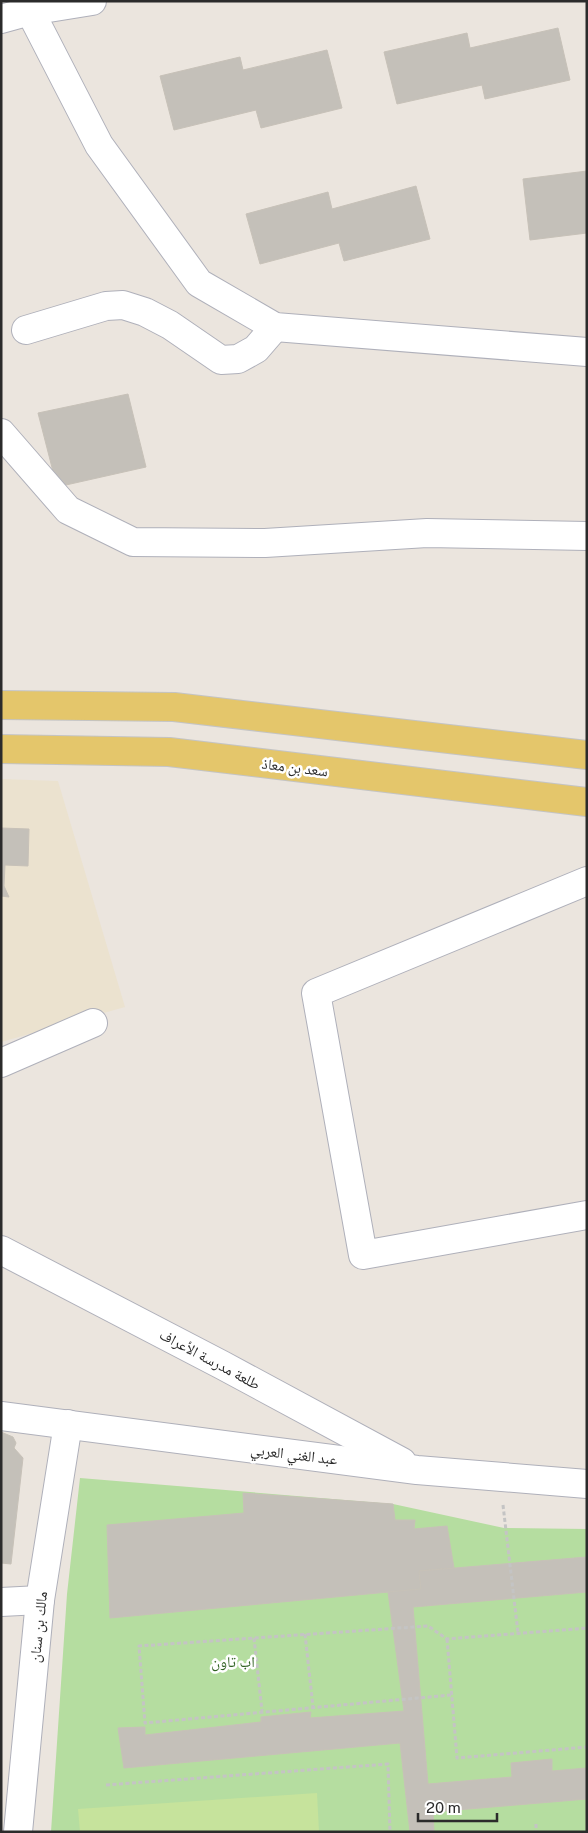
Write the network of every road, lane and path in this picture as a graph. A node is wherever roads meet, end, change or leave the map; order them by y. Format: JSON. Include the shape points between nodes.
{"nodes":[{"id":1,"x":92,"y":1,"type":"edge"},
{"id":2,"x":30,"y":12,"type":"junction"},
{"id":3,"x":1,"y":19,"type":"edge"},
{"id":4,"x":275,"y":327,"type":"junction"},
{"id":5,"x":26,"y":330,"type":"dead end"},
{"id":6,"x":587,"y":352,"type":"edge"},
{"id":7,"x":1,"y":434,"type":"edge"},
{"id":8,"x":587,"y":536,"type":"edge"},
{"id":9,"x":1,"y":705,"type":"edge"},
{"id":10,"x":1,"y":749,"type":"edge"},
{"id":11,"x":587,"y":755,"type":"edge"},
{"id":12,"x":587,"y":802,"type":"edge"},
{"id":13,"x":587,"y":882,"type":"edge"},
{"id":14,"x":93,"y":1023,"type":"dead end"},
{"id":15,"x":1,"y":1063,"type":"edge"},
{"id":16,"x":587,"y":1215,"type":"edge"},
{"id":17,"x":1,"y":1250,"type":"edge"},
{"id":18,"x":1,"y":1416,"type":"edge"},
{"id":19,"x":68,"y":1424,"type":"junction"},
{"id":20,"x":417,"y":1470,"type":"junction"},
{"id":21,"x":500,"y":1477,"type":"junction"},
{"id":22,"x":587,"y":1484,"type":"edge"},
{"id":23,"x":40,"y":1600,"type":"junction"},
{"id":24,"x":1,"y":1602,"type":"edge"},
{"id":25,"x":587,"y":1628,"type":"edge"},
{"id":26,"x":518,"y":1633,"type":"junction"},
{"id":27,"x":305,"y":1634,"type":"junction"},
{"id":28,"x":254,"y":1638,"type":"junction"},
{"id":29,"x":447,"y":1639,"type":"junction"},
{"id":30,"x":451,"y":1695,"type":"junction"},
{"id":31,"x":313,"y":1707,"type":"junction"},
{"id":32,"x":262,"y":1711,"type":"junction"},
{"id":33,"x":587,"y":1747,"type":"edge"},
{"id":34,"x":106,"y":1786,"type":"dead end"},
{"id":35,"x":536,"y":1824,"type":"dead end"},
{"id":36,"x":18,"y":1832,"type":"edge"},
{"id":37,"x":390,"y":1832,"type":"edge"},
{"id":38,"x":536,"y":1832,"type":"edge"}],
"edges":[{"from":1,"to":2,"type":"street"},
{"from":2,"to":3,"type":"street"},
{"from":2,"to":4,"type":"street","via":[[99,145],[199,283]]},
{"from":4,"to":5,"type":"street","via":[[256,349],[238,359],[221,360],[170,326],[123,305],[106,306]]},
{"from":4,"to":6,"type":"street"},
{"from":7,"to":8,"type":"street","via":[[68,510],[133,542],[265,543],[427,533]]},
{"from":9,"to":11,"type":"main road","via":[[174,707]]},
{"from":10,"to":12,"type":"main road","name":"سعد بن معاذ","via":[[169,752]]},
{"from":13,"to":16,"type":"street","via":[[316,993],[363,1255]]},
{"from":14,"to":15,"type":"street"},
{"from":17,"to":20,"type":"street","name":"طلعة مدرسة الأعراف"},
{"from":18,"to":19,"type":"street","name":"عبد الغني العربي"},
{"from":19,"to":20,"type":"street","name":"عبد الغني العربي"},
{"from":19,"to":23,"type":"street","name":"مالك بن سنان"},
{"from":20,"to":21,"type":"street","name":"عبد الغني العربي"},
{"from":21,"to":22,"type":"street","name":"عبد الغني العربي"},
{"from":21,"to":26,"type":"path"},
{"from":23,"to":24,"type":"street"},
{"from":23,"to":36,"type":"street","name":"مالك بن سنان"},
{"from":25,"to":26,"type":"path"},
{"from":26,"to":29,"type":"path"},
{"from":27,"to":28,"type":"path"},
{"from":27,"to":29,"type":"path","via":[[428,1626]]},
{"from":27,"to":31,"type":"path"},
{"from":28,"to":32,"type":"path"},
{"from":28,"to":32,"type":"path","via":[[139,1646],[145,1723]]},
{"from":29,"to":30,"type":"path"},
{"from":30,"to":31,"type":"path"},
{"from":30,"to":33,"type":"path","via":[[457,1758]]},
{"from":31,"to":32,"type":"path"},
{"from":34,"to":37,"type":"path","via":[[388,1764]]},
{"from":35,"to":38,"type":"path"}]}
